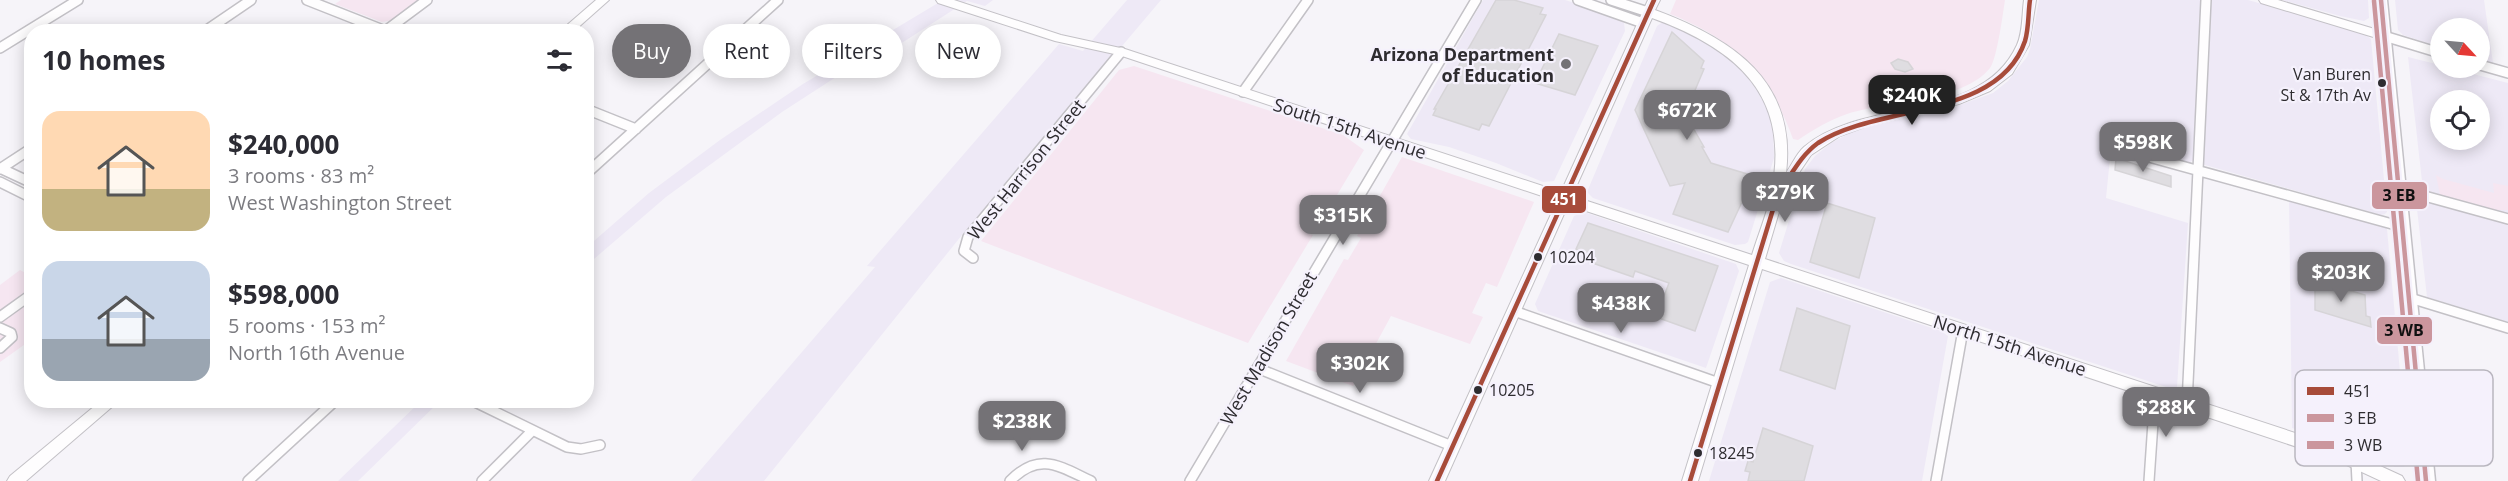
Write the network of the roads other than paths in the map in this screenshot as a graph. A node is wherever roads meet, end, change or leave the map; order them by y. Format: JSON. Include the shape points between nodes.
{"nodes":[{"id":1,"x":78,"y":0,"type":"edge"},
{"id":2,"x":251,"y":0,"type":"edge"},
{"id":3,"x":307,"y":0,"type":"edge"},
{"id":4,"x":427,"y":0,"type":"edge"},
{"id":5,"x":603,"y":0,"type":"edge"},
{"id":6,"x":778,"y":0,"type":"edge"},
{"id":7,"x":942,"y":0,"type":"edge"},
{"id":8,"x":1308,"y":0,"type":"edge"},
{"id":9,"x":1476,"y":0,"type":"edge"},
{"id":10,"x":1578,"y":0,"type":"edge"},
{"id":11,"x":1611,"y":0,"type":"edge"},
{"id":12,"x":2030,"y":0,"type":"edge"},
{"id":13,"x":2206,"y":0,"type":"edge"},
{"id":14,"x":2265,"y":0,"type":"edge"},
{"id":15,"x":2381,"y":0,"type":"edge"},
{"id":16,"x":1648,"y":12,"type":"edge"},
{"id":17,"x":39,"y":24,"type":"edge"},
{"id":18,"x":216,"y":24,"type":"edge"},
{"id":19,"x":368,"y":24,"type":"edge"},
{"id":20,"x":395,"y":24,"type":"edge"},
{"id":21,"x":574,"y":24,"type":"edge"},
{"id":22,"x":24,"y":33,"type":"edge"},
{"id":23,"x":2384,"y":36,"type":"junction"},
{"id":24,"x":0,"y":48,"type":"edge"},
{"id":25,"x":2430,"y":50,"type":"edge"},
{"id":26,"x":1121,"y":52,"type":"junction"},
{"id":27,"x":2490,"y":68,"type":"edge"},
{"id":28,"x":2508,"y":73,"type":"edge"},
{"id":29,"x":1243,"y":92,"type":"junction"},
{"id":30,"x":594,"y":112,"type":"edge"},
{"id":31,"x":636,"y":129,"type":"junction"},
{"id":32,"x":1391,"y":142,"type":"junction"},
{"id":33,"x":2109,"y":146,"type":"dead end"},
{"id":34,"x":24,"y":153,"type":"edge"},
{"id":35,"x":594,"y":167,"type":"edge"},
{"id":36,"x":0,"y":169,"type":"edge"},
{"id":37,"x":2198,"y":169,"type":"junction"},
{"id":38,"x":24,"y":180,"type":"edge"},
{"id":39,"x":0,"y":182,"type":"edge"},
{"id":40,"x":2399,"y":189,"type":"junction"},
{"id":41,"x":1778,"y":193,"type":"junction"},
{"id":42,"x":24,"y":194,"type":"edge"},
{"id":43,"x":1565,"y":199,"type":"junction"},
{"id":44,"x":2508,"y":219,"type":"edge"},
{"id":45,"x":2403,"y":227,"type":"junction"},
{"id":46,"x":974,"y":258,"type":"dead end"},
{"id":47,"x":1757,"y":261,"type":"junction"},
{"id":48,"x":2410,"y":298,"type":"junction"},
{"id":49,"x":24,"y":300,"type":"edge"},
{"id":50,"x":1514,"y":311,"type":"junction"},
{"id":51,"x":0,"y":317,"type":"edge"},
{"id":52,"x":0,"y":328,"type":"edge"},
{"id":53,"x":2508,"y":328,"type":"edge"},
{"id":54,"x":1964,"y":330,"type":"junction"},
{"id":55,"x":0,"y":348,"type":"edge"},
{"id":56,"x":1257,"y":368,"type":"junction"},
{"id":57,"x":2416,"y":370,"type":"edge"},
{"id":58,"x":1719,"y":383,"type":"junction"},
{"id":59,"x":2155,"y":393,"type":"junction"},
{"id":60,"x":2187,"y":404,"type":"junction"},
{"id":61,"x":103,"y":408,"type":"edge"},
{"id":62,"x":327,"y":408,"type":"edge"},
{"id":63,"x":486,"y":408,"type":"edge"},
{"id":64,"x":531,"y":432,"type":"junction"},
{"id":65,"x":2295,"y":440,"type":"edge"},
{"id":66,"x":600,"y":445,"type":"dead end"},
{"id":67,"x":1452,"y":446,"type":"junction"},
{"id":68,"x":2356,"y":466,"type":"edge"},
{"id":69,"x":2366,"y":466,"type":"edge"},
{"id":70,"x":2425,"y":466,"type":"edge"},
{"id":71,"x":15,"y":481,"type":"edge"},
{"id":72,"x":248,"y":481,"type":"edge"},
{"id":73,"x":482,"y":481,"type":"edge"},
{"id":74,"x":1010,"y":481,"type":"edge"},
{"id":75,"x":1091,"y":481,"type":"edge"},
{"id":76,"x":1190,"y":481,"type":"edge"},
{"id":77,"x":1437,"y":481,"type":"edge"},
{"id":78,"x":1690,"y":481,"type":"edge"},
{"id":79,"x":1936,"y":481,"type":"edge"},
{"id":80,"x":2149,"y":481,"type":"edge"},
{"id":81,"x":2357,"y":481,"type":"edge"},
{"id":82,"x":2397,"y":481,"type":"edge"},
{"id":83,"x":2426,"y":481,"type":"edge"}],
"edges":[{"from":1,"to":17,"type":"street"},
{"from":2,"to":18,"type":"street"},
{"from":3,"to":19,"type":"street"},
{"from":4,"to":20,"type":"street"},
{"from":5,"to":21,"type":"main road"},
{"from":6,"to":31,"type":"street"},
{"from":7,"to":26,"type":"main road","name":"South 15th Avenue","via":[[1059,38]]},
{"from":8,"to":29,"type":"street"},
{"from":9,"to":32,"type":"street","name":"West Madison Street"},
{"from":10,"to":16,"type":"street"},
{"from":11,"to":16,"type":"street"},
{"from":12,"to":41,"type":"main road","via":[[2023,45],[2010,67],[1991,86],[1966,99],[1858,122],[1808,150]]},
{"from":13,"to":37,"type":"street"},
{"from":14,"to":23,"type":"main road"},
{"from":15,"to":23,"type":"main road"},
{"from":16,"to":41,"type":"main road","via":[[1685,24],[1716,42],[1736,57],[1763,89],[1779,121],[1782,137]]},
{"from":16,"to":43,"type":"main road"},
{"from":22,"to":24,"type":"street"},
{"from":23,"to":25,"type":"street"},
{"from":23,"to":40,"type":"main road"},
{"from":26,"to":29,"type":"main road","name":"South 15th Avenue"},
{"from":26,"to":46,"type":"street","name":"West Harrison Street","via":[[968,237],[964,251]]},
{"from":27,"to":28,"type":"street"},
{"from":29,"to":32,"type":"main road","name":"South 15th Avenue"},
{"from":30,"to":31,"type":"street"},
{"from":31,"to":35,"type":"street"},
{"from":32,"to":43,"type":"main road","name":"South 15th Avenue"},
{"from":32,"to":56,"type":"street","name":"West Madison Street"},
{"from":33,"to":37,"type":"street"},
{"from":34,"to":36,"type":"street"},
{"from":36,"to":38,"type":"street"},
{"from":37,"to":45,"type":"street"},
{"from":37,"to":60,"type":"street"},
{"from":39,"to":42,"type":"street"},
{"from":40,"to":44,"type":"street"},
{"from":40,"to":45,"type":"main road"},
{"from":41,"to":47,"type":"main road"},
{"from":43,"to":47,"type":"main road","name":"South 15th Avenue"},
{"from":43,"to":50,"type":"main road"},
{"from":45,"to":48,"type":"main road"},
{"from":47,"to":54,"type":"main road","name":"North 15th Avenue"},
{"from":47,"to":58,"type":"main road"},
{"from":48,"to":53,"type":"street"},
{"from":48,"to":57,"type":"main road"},
{"from":49,"to":51,"type":"street"},
{"from":50,"to":58,"type":"street"},
{"from":50,"to":67,"type":"main road"},
{"from":52,"to":55,"type":"street","via":[[11,333],[12,338]]},
{"from":54,"to":59,"type":"main road","name":"North 15th Avenue"},
{"from":54,"to":79,"type":"street"},
{"from":56,"to":67,"type":"street"},
{"from":56,"to":76,"type":"street","name":"West Madison Street"},
{"from":58,"to":78,"type":"main road"},
{"from":59,"to":60,"type":"main road","name":"North 15th Avenue"},
{"from":59,"to":80,"type":"street"},
{"from":60,"to":65,"type":"main road","name":"North 15th Avenue"},
{"from":61,"to":71,"type":"main road"},
{"from":62,"to":72,"type":"street"},
{"from":63,"to":64,"type":"street"},
{"from":64,"to":66,"type":"street","via":[[567,447]]},
{"from":64,"to":73,"type":"street"},
{"from":67,"to":77,"type":"main road"},
{"from":68,"to":81,"type":"street"},
{"from":69,"to":82,"type":"main road","name":"North 15th Avenue"},
{"from":70,"to":83,"type":"main road"},
{"from":74,"to":75,"type":"street","via":[[1026,465],[1036,462],[1050,463]]}]}
